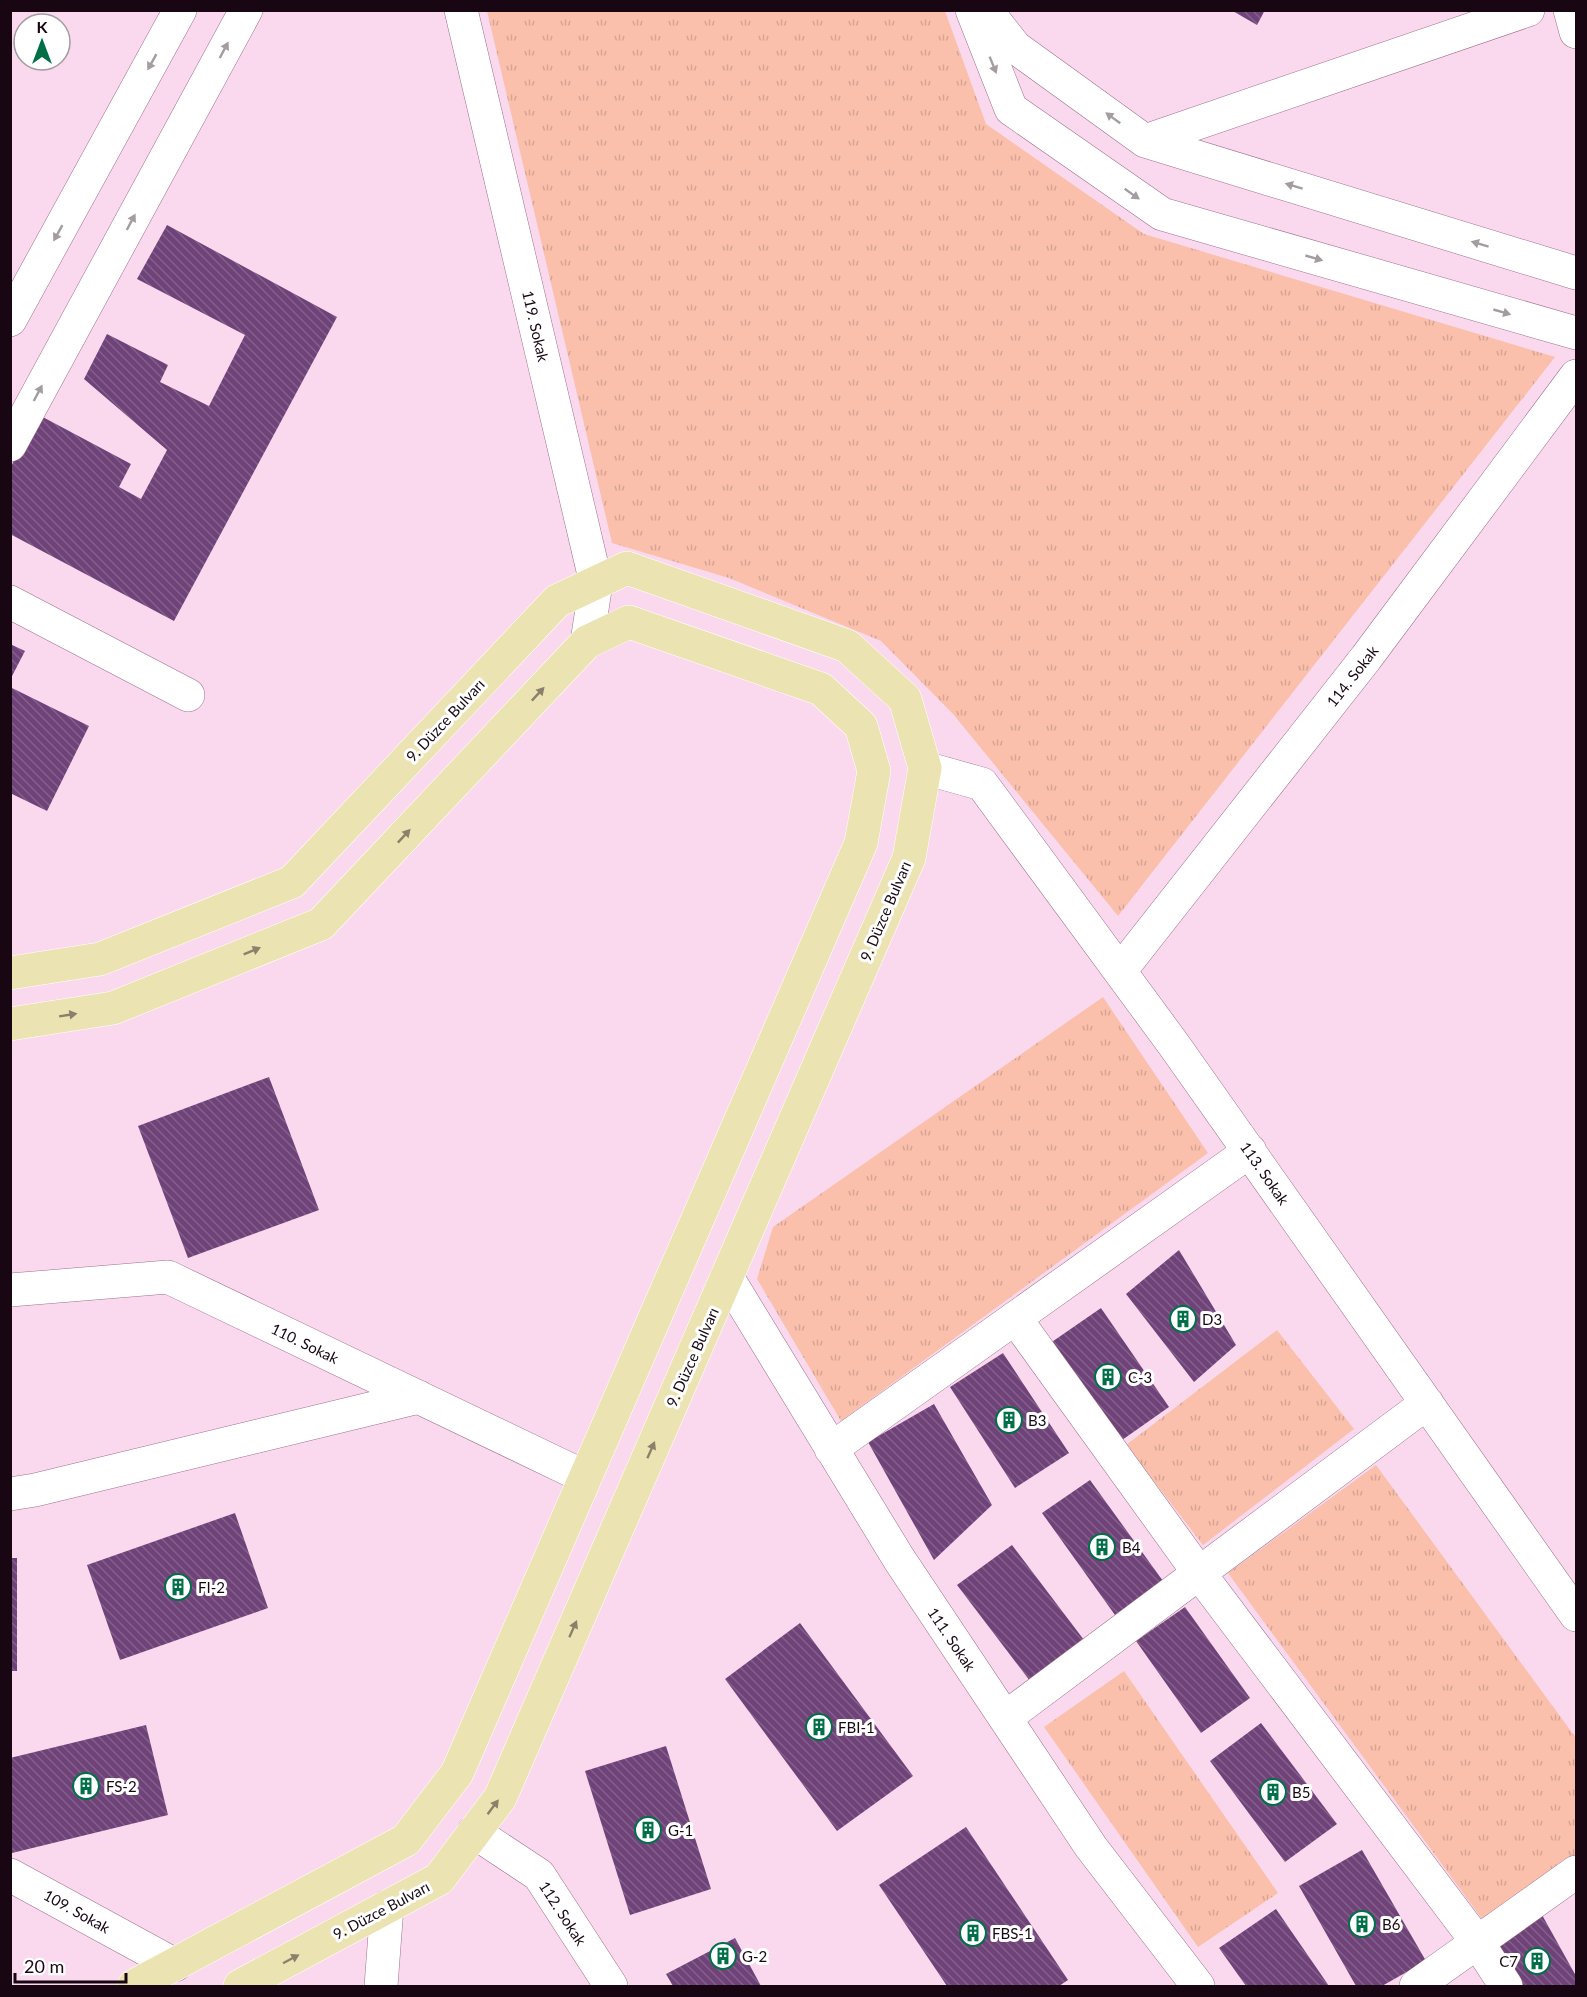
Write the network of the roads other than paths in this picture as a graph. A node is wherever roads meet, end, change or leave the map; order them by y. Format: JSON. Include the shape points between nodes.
{"nodes":[{"id":1,"x":180,"y":10,"type":"edge"},
{"id":2,"x":246,"y":10,"type":"edge"},
{"id":3,"x":461,"y":10,"type":"edge"},
{"id":4,"x":972,"y":10,"type":"edge"},
{"id":5,"x":986,"y":10,"type":"edge"},
{"id":6,"x":1528,"y":10,"type":"edge"},
{"id":7,"x":1569,"y":10,"type":"edge"},
{"id":8,"x":1576,"y":32,"type":"edge"},
{"id":9,"x":1146,"y":141,"type":"junction"},
{"id":10,"x":1576,"y":273,"type":"edge"},
{"id":11,"x":10,"y":320,"type":"edge"},
{"id":12,"x":1576,"y":333,"type":"edge"},
{"id":13,"x":1576,"y":376,"type":"edge"},
{"id":14,"x":10,"y":445,"type":"edge"},
{"id":15,"x":596,"y":583,"type":"junction"},
{"id":16,"x":10,"y":602,"type":"edge"},
{"id":17,"x":587,"y":642,"type":"junction"},
{"id":18,"x":188,"y":695,"type":"dead end"},
{"id":19,"x":925,"y":768,"type":"junction"},
{"id":20,"x":1120,"y":971,"type":"junction"},
{"id":21,"x":10,"y":973,"type":"edge"},
{"id":22,"x":10,"y":1024,"type":"edge"},
{"id":23,"x":1250,"y":1152,"type":"junction"},
{"id":24,"x":726,"y":1277,"type":"junction"},
{"id":25,"x":10,"y":1290,"type":"edge"},
{"id":26,"x":1015,"y":1318,"type":"junction"},
{"id":27,"x":419,"y":1397,"type":"junction"},
{"id":28,"x":1427,"y":1403,"type":"junction"},
{"id":29,"x":831,"y":1449,"type":"junction"},
{"id":30,"x":585,"y":1477,"type":"junction"},
{"id":31,"x":10,"y":1494,"type":"edge"},
{"id":32,"x":1199,"y":1573,"type":"junction"},
{"id":33,"x":1576,"y":1615,"type":"edge"},
{"id":34,"x":1005,"y":1718,"type":"junction"},
{"id":35,"x":474,"y":1832,"type":"junction"},
{"id":36,"x":1576,"y":1872,"type":"edge"},
{"id":37,"x":10,"y":1875,"type":"edge"},
{"id":38,"x":387,"y":1907,"type":"junction"},
{"id":39,"x":1478,"y":1943,"type":"junction"},
{"id":40,"x":175,"y":1965,"type":"junction"},
{"id":41,"x":244,"y":1985,"type":"edge"},
{"id":42,"x":134,"y":1986,"type":"edge"},
{"id":43,"x":381,"y":1986,"type":"edge"},
{"id":44,"x":611,"y":1986,"type":"edge"},
{"id":45,"x":1198,"y":1986,"type":"edge"},
{"id":46,"x":1416,"y":1986,"type":"edge"},
{"id":47,"x":1506,"y":1986,"type":"edge"}],
"edges":[{"from":1,"to":11,"type":"street","one_way":true},
{"from":14,"to":2,"type":"street","one_way":true},
{"from":3,"to":15,"type":"street","name":"119. Sokak"},
{"from":4,"to":12,"type":"street","one_way":true,"via":[[1011,108],[1162,214]]},
{"from":9,"to":5,"type":"street","one_way":true,"via":[[1015,47]]},
{"from":6,"to":9,"type":"street"},
{"from":7,"to":8,"type":"street"},
{"from":10,"to":9,"type":"street","one_way":true},
{"from":13,"to":20,"type":"street","name":"114. Sokak","via":[[1366,658]]},
{"from":15,"to":17,"type":"street","name":"119. Sokak"},
{"from":15,"to":19,"type":"main road","name":"9. Düzce Bulvarı","via":[[627,568],[847,646],[905,699]]},
{"from":15,"to":21,"type":"main road","name":"9. Düzce Bulvarı","via":[[557,601],[292,882],[100,959]]},
{"from":16,"to":18,"type":"street"},
{"from":22,"to":17,"type":"main road","one_way":true,"via":[[113,1008],[321,924]]},
{"from":17,"to":30,"type":"main road","via":[[629,622],[821,689],[861,726],[874,771],[861,843]]},
{"from":19,"to":20,"type":"street","name":"113. Sokak","via":[[982,784]]},
{"from":19,"to":24,"type":"main road","name":"9. Düzce Bulvarı","via":[[909,858]]},
{"from":20,"to":23,"type":"street","name":"113. Sokak"},
{"from":23,"to":26,"type":"street"},
{"from":23,"to":28,"type":"street","name":"113. Sokak"},
{"from":24,"to":29,"type":"street","name":"111. Sokak"},
{"from":35,"to":24,"type":"main road","name":"9. Düzce Bulvarı","one_way":true,"via":[[500,1798]]},
{"from":25,"to":27,"type":"street","name":"110. Sokak","via":[[168,1277]]},
{"from":26,"to":29,"type":"street"},
{"from":26,"to":32,"type":"street"},
{"from":27,"to":30,"type":"street","name":"110. Sokak"},
{"from":27,"to":31,"type":"street"},
{"from":28,"to":32,"type":"street"},
{"from":28,"to":33,"type":"street","name":"113. Sokak"},
{"from":29,"to":34,"type":"street","name":"111. Sokak"},
{"from":30,"to":40,"type":"main road","via":[[457,1773],[406,1840]]},
{"from":32,"to":34,"type":"street"},
{"from":32,"to":39,"type":"street"},
{"from":34,"to":45,"type":"street","name":"111. Sokak","via":[[1091,1847]]},
{"from":35,"to":38,"type":"main road","name":"9. Düzce Bulvarı","via":[[439,1879]]},
{"from":35,"to":44,"type":"street","name":"112. Sokak","via":[[539,1875]]},
{"from":36,"to":39,"type":"street"},
{"from":37,"to":40,"type":"street","name":"109. Sokak"},
{"from":41,"to":38,"type":"main road","name":"9. Düzce Bulvarı","one_way":true},
{"from":38,"to":43,"type":"street"},
{"from":39,"to":46,"type":"street"},
{"from":39,"to":47,"type":"street"},
{"from":40,"to":42,"type":"main road"}]}
